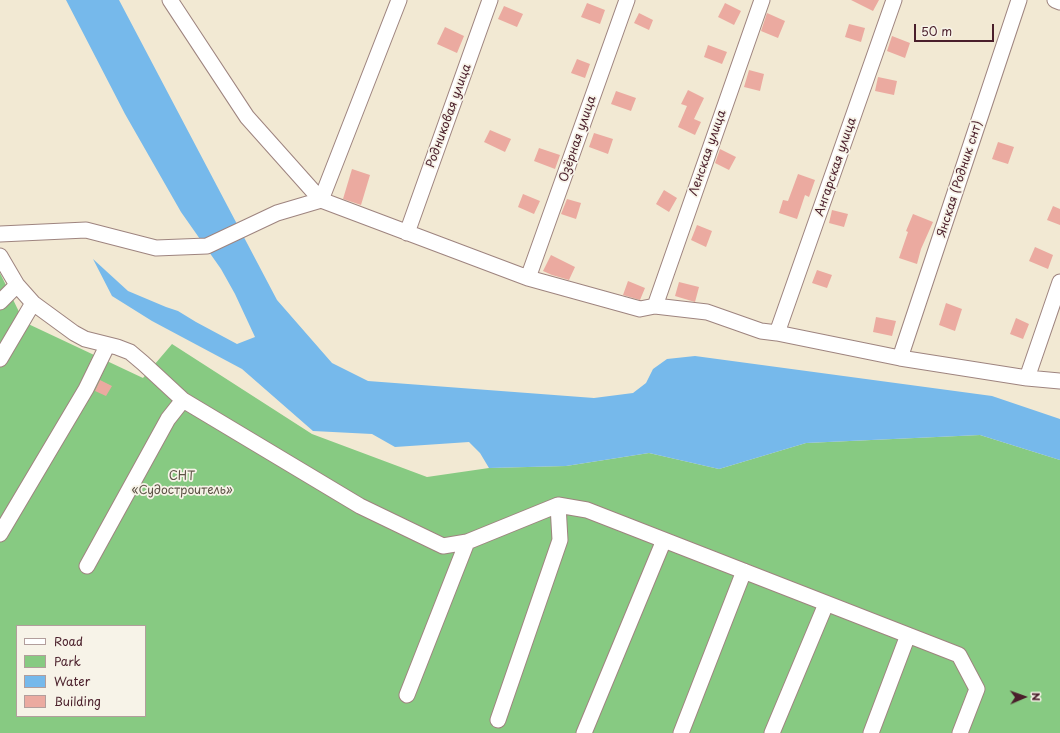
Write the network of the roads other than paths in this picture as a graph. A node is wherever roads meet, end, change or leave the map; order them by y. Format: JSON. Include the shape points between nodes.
{"nodes":[{"id":1,"x":170,"y":0,"type":"edge"},
{"id":2,"x":399,"y":0,"type":"edge"},
{"id":3,"x":490,"y":0,"type":"edge"},
{"id":4,"x":627,"y":0,"type":"edge"},
{"id":5,"x":762,"y":0,"type":"edge"},
{"id":6,"x":894,"y":0,"type":"edge"},
{"id":7,"x":1019,"y":0,"type":"edge"},
{"id":8,"x":1055,"y":0,"type":"edge"},
{"id":9,"x":1060,"y":2,"type":"edge"},
{"id":10,"x":321,"y":200,"type":"junction"},
{"id":11,"x":407,"y":233,"type":"junction"},
{"id":12,"x":0,"y":234,"type":"edge"},
{"id":13,"x":0,"y":256,"type":"edge"},
{"id":14,"x":528,"y":278,"type":"junction"},
{"id":15,"x":1060,"y":282,"type":"edge"},
{"id":16,"x":17,"y":285,"type":"junction"},
{"id":17,"x":0,"y":302,"type":"edge"},
{"id":18,"x":33,"y":303,"type":"junction"},
{"id":19,"x":655,"y":306,"type":"junction"},
{"id":20,"x":777,"y":333,"type":"junction"},
{"id":21,"x":107,"y":346,"type":"junction"},
{"id":22,"x":0,"y":358,"type":"edge"},
{"id":23,"x":900,"y":358,"type":"junction"},
{"id":24,"x":1027,"y":378,"type":"junction"},
{"id":25,"x":1060,"y":381,"type":"edge"},
{"id":26,"x":183,"y":400,"type":"junction"},
{"id":27,"x":558,"y":505,"type":"junction"},
{"id":28,"x":0,"y":534,"type":"edge"},
{"id":29,"x":664,"y":540,"type":"junction"},
{"id":30,"x":467,"y":542,"type":"junction"},
{"id":31,"x":87,"y":566,"type":"dead end"},
{"id":32,"x":744,"y":572,"type":"junction"},
{"id":33,"x":826,"y":604,"type":"junction"},
{"id":34,"x":908,"y":635,"type":"junction"},
{"id":35,"x":407,"y":694,"type":"dead end"},
{"id":36,"x":498,"y":720,"type":"dead end"},
{"id":37,"x":584,"y":733,"type":"edge"},
{"id":38,"x":680,"y":733,"type":"edge"},
{"id":39,"x":772,"y":733,"type":"edge"},
{"id":40,"x":871,"y":733,"type":"edge"},
{"id":41,"x":960,"y":733,"type":"edge"}],
"edges":[{"from":1,"to":10,"type":"street","via":[[247,117]]},
{"from":2,"to":10,"type":"street"},
{"from":3,"to":11,"type":"street","name":"Родниковая улица"},
{"from":4,"to":14,"type":"street","name":"Озёрная улица"},
{"from":5,"to":19,"type":"street","name":"Ленская улица"},
{"from":6,"to":20,"type":"street","name":"Ангарская улица"},
{"from":7,"to":23,"type":"street","name":"Янская (Родник снт)"},
{"from":8,"to":9,"type":"street"},
{"from":10,"to":11,"type":"street"},
{"from":10,"to":12,"type":"street","via":[[277,212],[207,246],[156,248],[86,230]]},
{"from":11,"to":14,"type":"street"},
{"from":13,"to":16,"type":"street"},
{"from":14,"to":19,"type":"street","via":[[640,309]]},
{"from":15,"to":24,"type":"street"},
{"from":16,"to":17,"type":"street"},
{"from":16,"to":18,"type":"street"},
{"from":18,"to":21,"type":"street","via":[[74,333]]},
{"from":18,"to":22,"type":"street"},
{"from":19,"to":20,"type":"street","via":[[707,312],[761,331]]},
{"from":20,"to":23,"type":"street"},
{"from":21,"to":26,"type":"street","via":[[130,352]]},
{"from":21,"to":28,"type":"street","via":[[86,389]]},
{"from":23,"to":24,"type":"street"},
{"from":24,"to":25,"type":"street"},
{"from":26,"to":30,"type":"street","via":[[360,506],[443,546]]},
{"from":26,"to":31,"type":"street","via":[[168,419]]},
{"from":27,"to":29,"type":"street","via":[[587,510]]},
{"from":27,"to":30,"type":"street"},
{"from":27,"to":36,"type":"street","via":[[560,540]]},
{"from":29,"to":32,"type":"street"},
{"from":29,"to":37,"type":"street"},
{"from":30,"to":35,"type":"street"},
{"from":32,"to":33,"type":"street"},
{"from":32,"to":38,"type":"street"},
{"from":33,"to":34,"type":"street"},
{"from":33,"to":39,"type":"street"},
{"from":34,"to":40,"type":"street"},
{"from":34,"to":41,"type":"street","via":[[959,655],[976,689]]}]}
